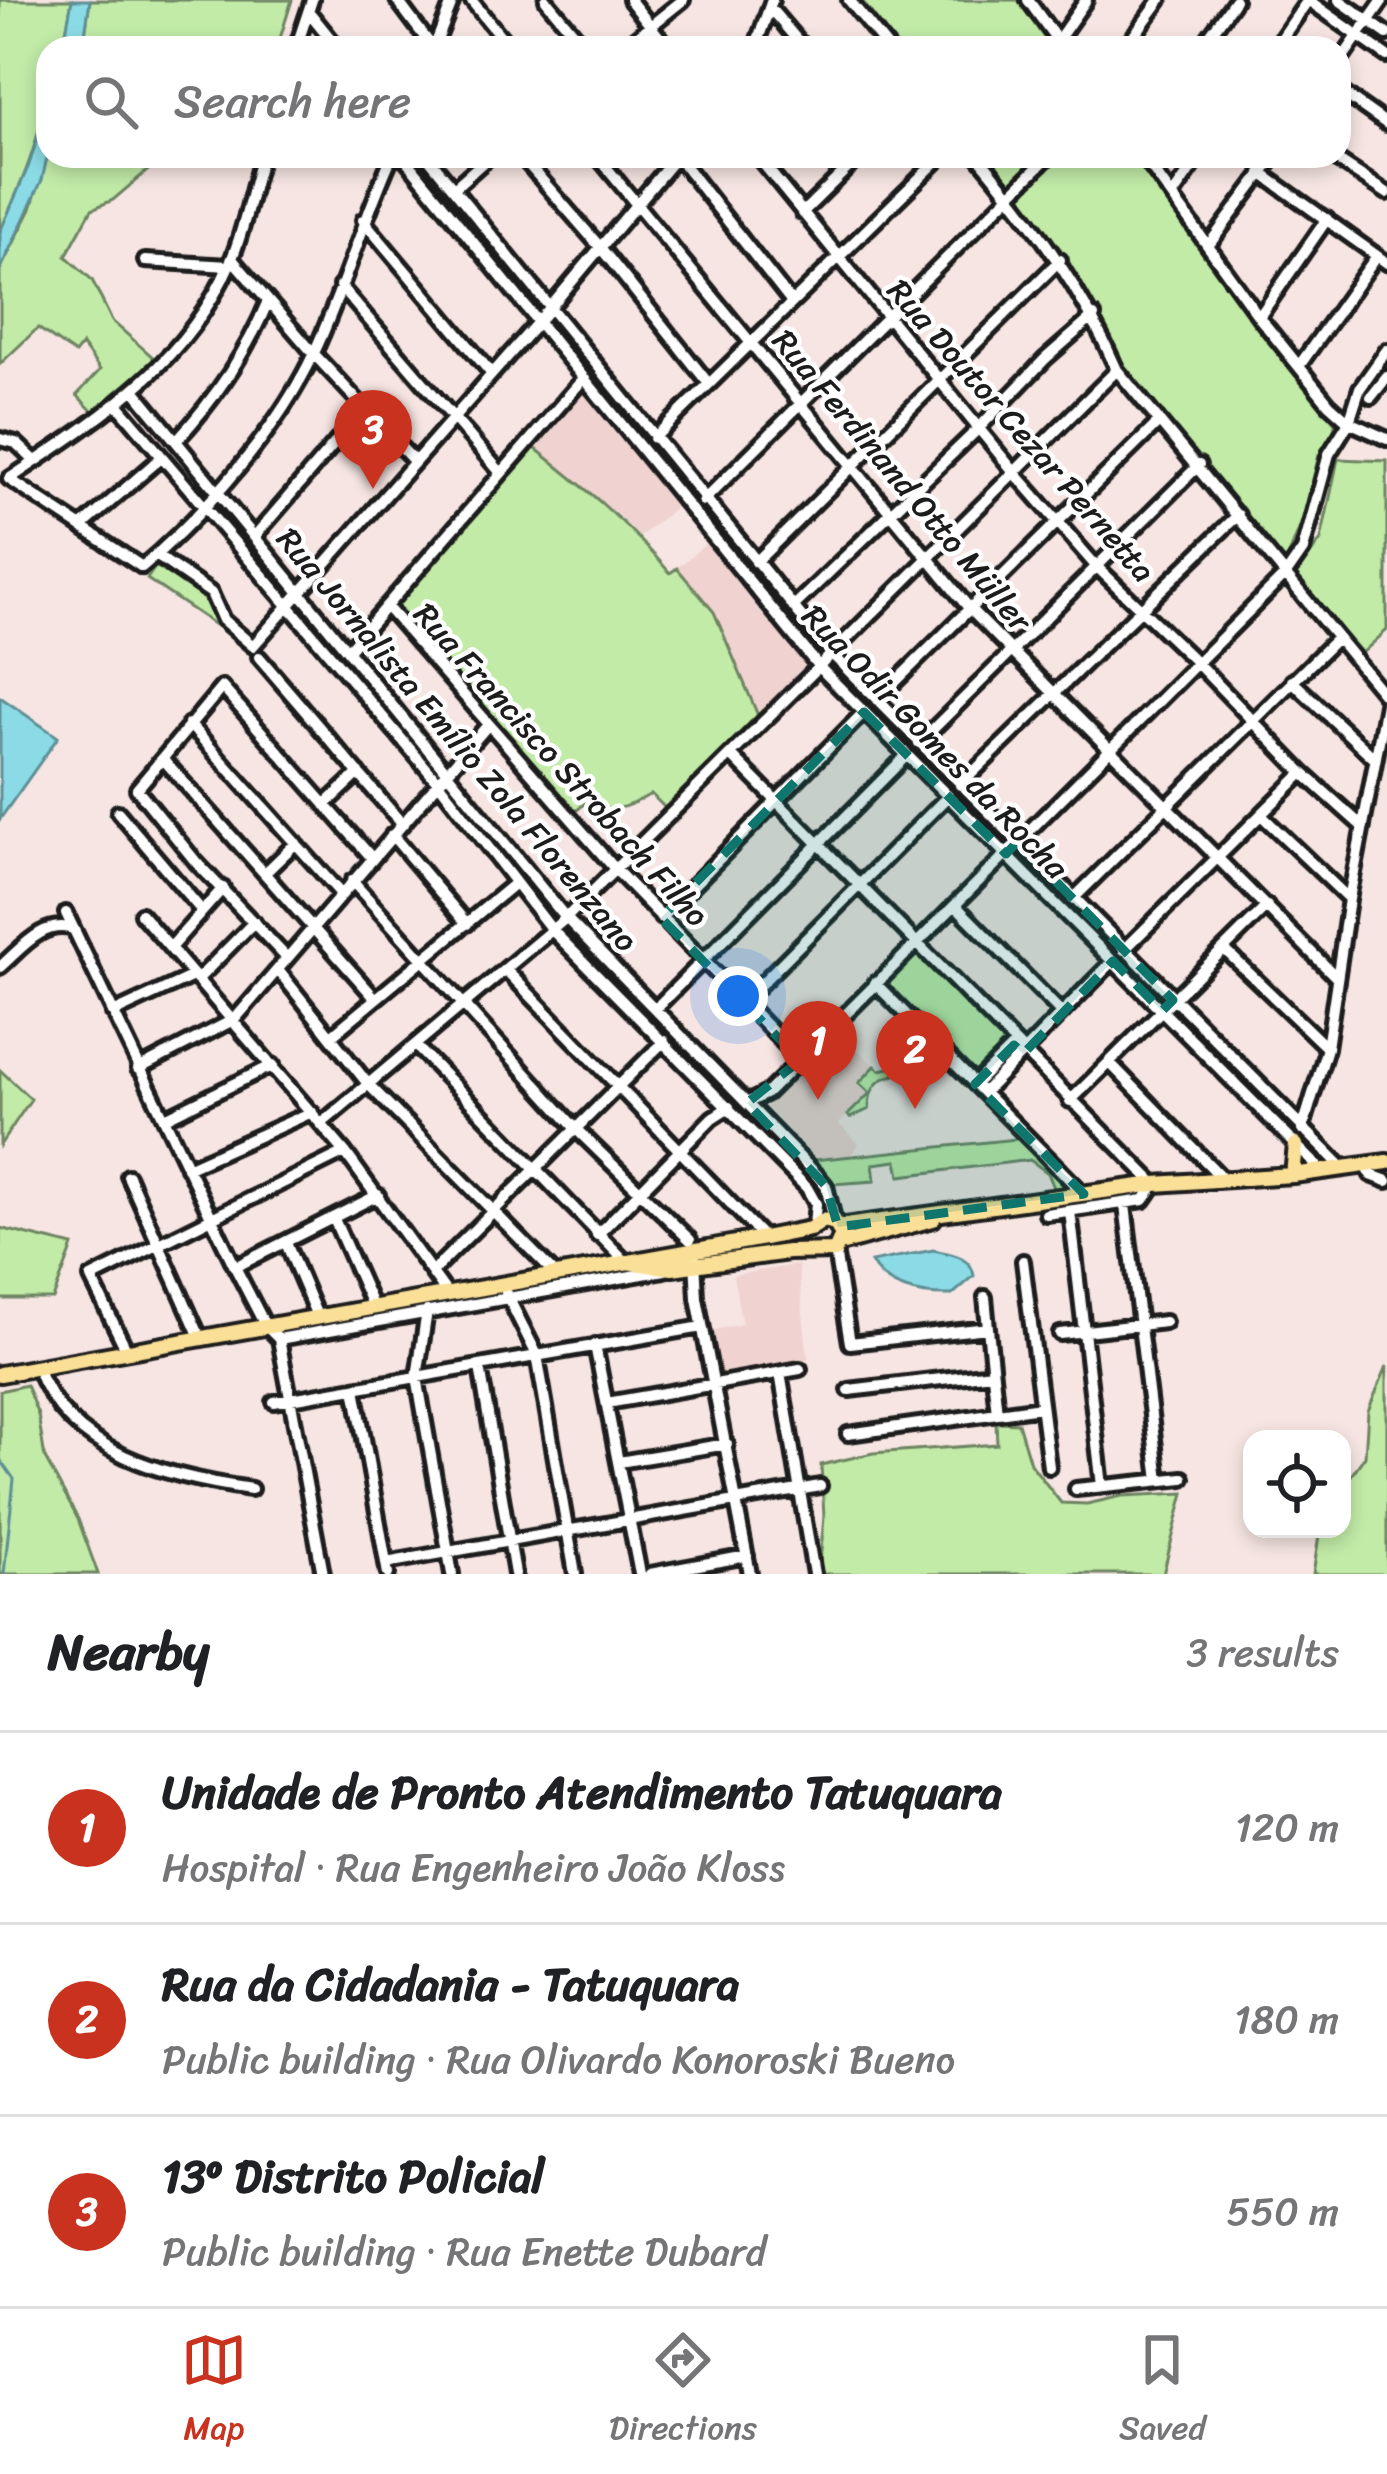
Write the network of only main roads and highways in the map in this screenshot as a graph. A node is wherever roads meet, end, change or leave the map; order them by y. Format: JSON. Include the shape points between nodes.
{"nodes":[{"id":1,"x":1299,"y":1137,"type":"road end"},
{"id":2,"x":1387,"y":1162,"type":"edge"},
{"id":3,"x":1293,"y":1175,"type":"junction"},
{"id":4,"x":956,"y":1209,"type":"junction"},
{"id":5,"x":837,"y":1225,"type":"junction"},
{"id":6,"x":812,"y":1227,"type":"junction"},
{"id":7,"x":837,"y":1248,"type":"junction"},
{"id":8,"x":814,"y":1250,"type":"junction"},
{"id":9,"x":626,"y":1262,"type":"junction"},
{"id":10,"x":0,"y":1374,"type":"edge"}],
"edges":[{"from":1,"to":3,"type":"main road"},
{"from":2,"to":3,"type":"main road"},
{"from":3,"to":4,"type":"main road"},
{"from":4,"to":5,"type":"main road"},
{"from":4,"to":7,"type":"main road"},
{"from":5,"to":6,"type":"main road","via":[[824,1220]]},
{"from":5,"to":7,"type":"main road"},
{"from":6,"to":8,"type":"main road"},
{"from":6,"to":9,"type":"main road"},
{"from":7,"to":8,"type":"main road"},
{"from":8,"to":9,"type":"main road","via":[[672,1268]]},
{"from":9,"to":10,"type":"main road","via":[[505,1292],[446,1292]]}]}
